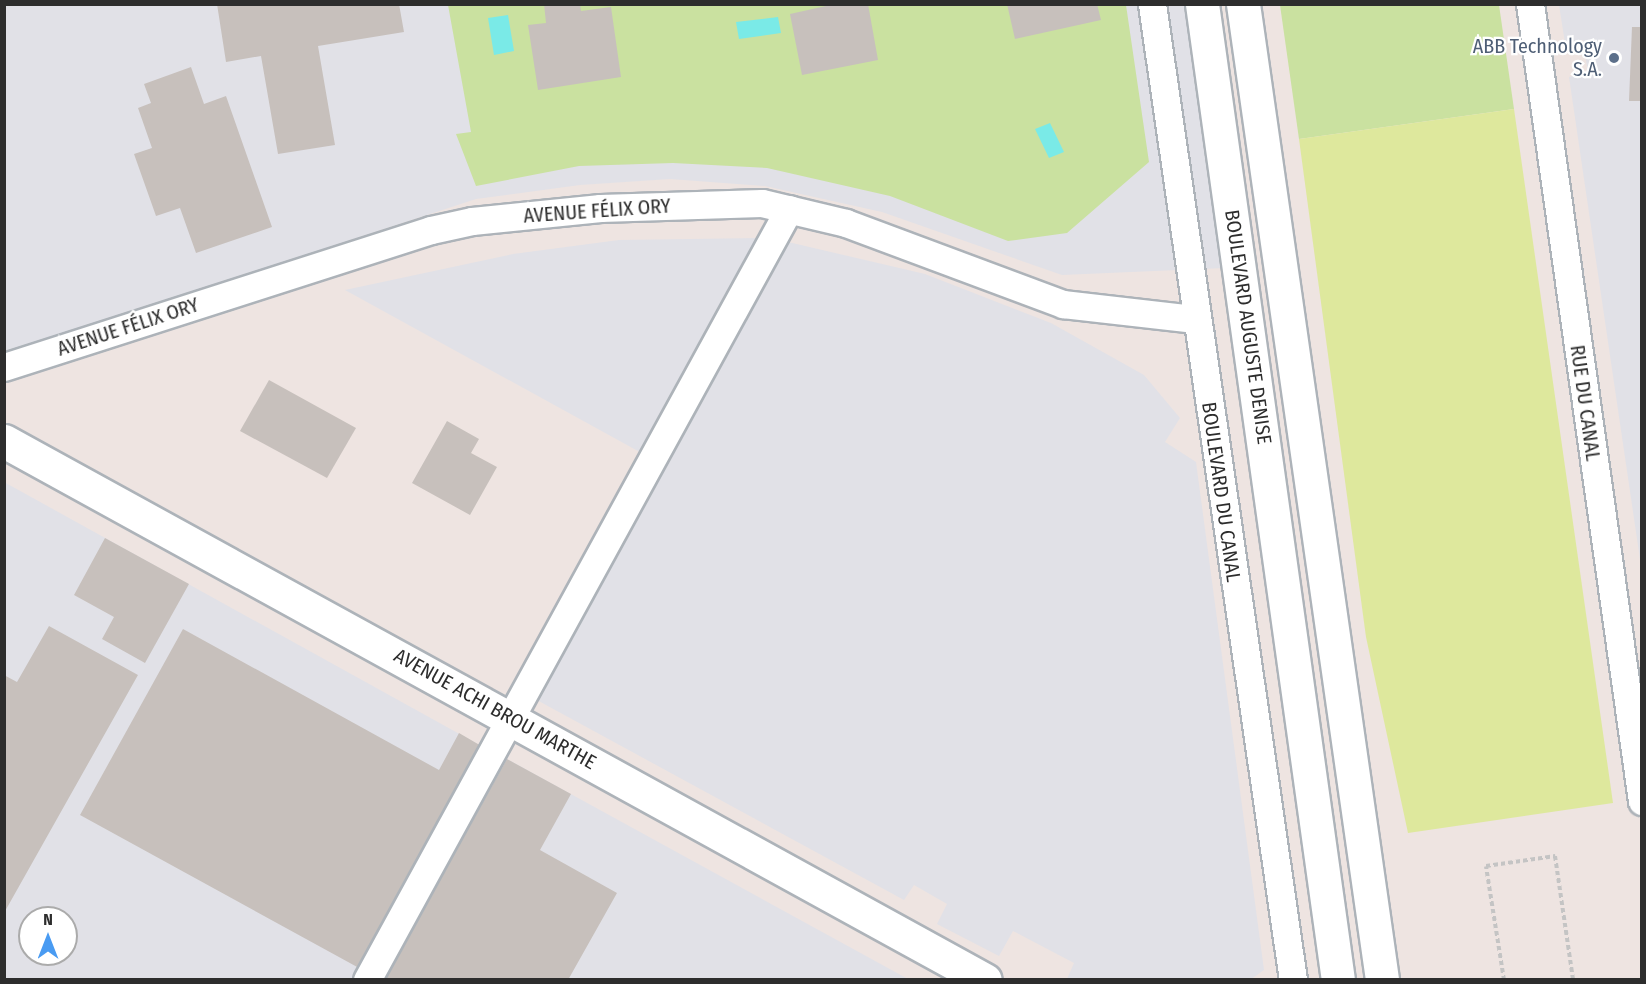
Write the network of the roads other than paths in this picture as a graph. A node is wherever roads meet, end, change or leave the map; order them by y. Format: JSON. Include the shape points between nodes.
{"nodes":[{"id":1,"x":1152,"y":4,"type":"edge"},
{"id":2,"x":1202,"y":4,"type":"edge"},
{"id":3,"x":1243,"y":4,"type":"edge"},
{"id":4,"x":1530,"y":4,"type":"edge"},
{"id":5,"x":789,"y":209,"type":"junction"},
{"id":6,"x":1195,"y":319,"type":"junction"},
{"id":7,"x":4,"y":367,"type":"edge"},
{"id":8,"x":4,"y":441,"type":"edge"},
{"id":9,"x":511,"y":718,"type":"junction"},
{"id":10,"x":1641,"y":801,"type":"edge"},
{"id":11,"x":368,"y":980,"type":"edge"},
{"id":12,"x":985,"y":980,"type":"edge"},
{"id":13,"x":1293,"y":980,"type":"edge"},
{"id":14,"x":1338,"y":980,"type":"edge"},
{"id":15,"x":1382,"y":980,"type":"edge"}],
"edges":[{"from":1,"to":6,"type":"street","name":"BOULEVARD DU CANAL"},
{"from":2,"to":14,"type":"main road","name":"BOULEVARD AUGUSTE DENISE"},
{"from":3,"to":15,"type":"main road"},
{"from":4,"to":10,"type":"street","name":"RUE DU CANAL"},
{"from":5,"to":6,"type":"street","name":"AVENUE FÉLIX ORY","via":[[846,223],[1063,304]]},
{"from":5,"to":7,"type":"street","name":"AVENUE FÉLIX ORY","via":[[762,203],[600,208],[472,221],[431,230]]},
{"from":5,"to":9,"type":"street"},
{"from":6,"to":13,"type":"street","name":"BOULEVARD DU CANAL"},
{"from":8,"to":9,"type":"main road","name":"AVENUE ACHI BROU MARTHE"},
{"from":9,"to":11,"type":"street"},
{"from":9,"to":12,"type":"main road","name":"AVENUE ACHI BROU MARTHE"}]}
